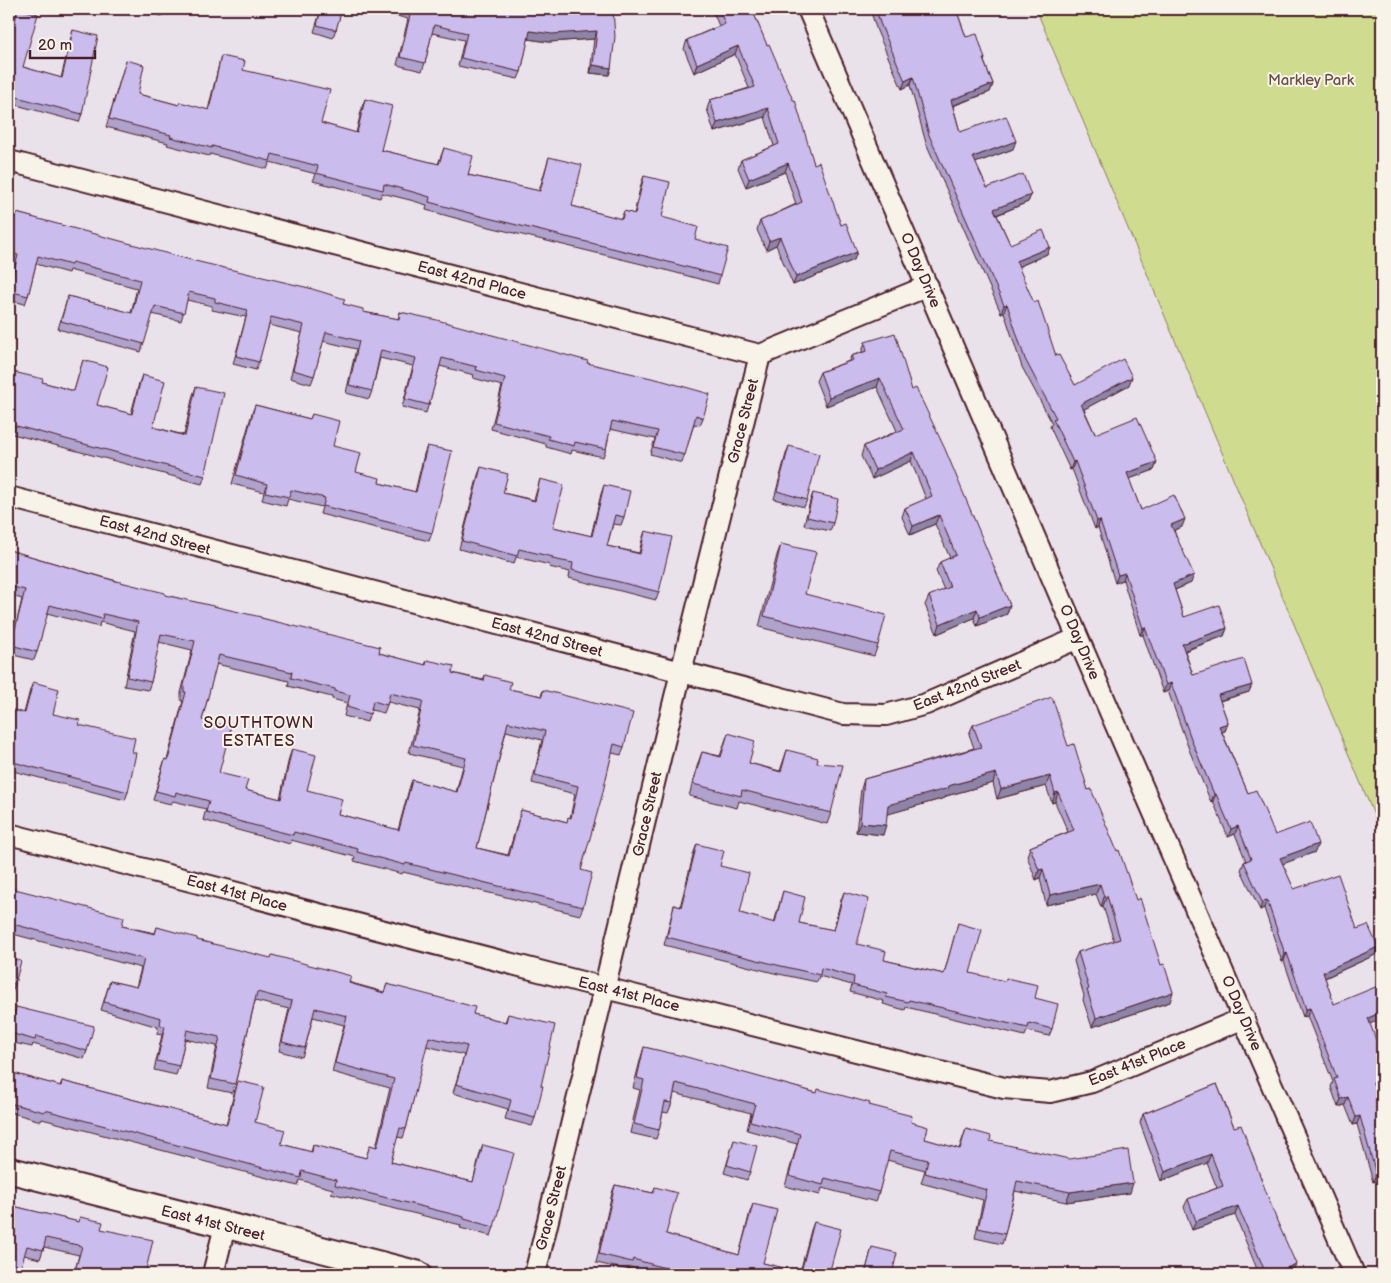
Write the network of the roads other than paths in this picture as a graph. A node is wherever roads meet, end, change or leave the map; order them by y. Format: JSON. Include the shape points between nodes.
{"nodes":[{"id":1,"x":808,"y":9,"type":"edge"},
{"id":2,"x":9,"y":161,"type":"edge"},
{"id":3,"x":928,"y":286,"type":"junction"},
{"id":4,"x":760,"y":355,"type":"junction"},
{"id":5,"x":9,"y":497,"type":"edge"},
{"id":6,"x":1078,"y":638,"type":"junction"},
{"id":7,"x":681,"y":672,"type":"junction"},
{"id":8,"x":9,"y":834,"type":"edge"},
{"id":9,"x":605,"y":988,"type":"junction"},
{"id":10,"x":1244,"y":1018,"type":"junction"},
{"id":11,"x":9,"y":1170,"type":"edge"},
{"id":12,"x":225,"y":1226,"type":"junction"},
{"id":13,"x":213,"y":1274,"type":"edge"},
{"id":14,"x":418,"y":1274,"type":"edge"},
{"id":15,"x":535,"y":1274,"type":"edge"},
{"id":16,"x":1354,"y":1274,"type":"edge"}],
"edges":[{"from":1,"to":3,"type":"street","name":"O Day Drive"},
{"from":2,"to":4,"type":"street","name":"East 42nd Place"},
{"from":3,"to":4,"type":"street"},
{"from":3,"to":6,"type":"street","name":"O Day Drive"},
{"from":4,"to":7,"type":"street","name":"Grace Street"},
{"from":5,"to":7,"type":"street","name":"East 42nd Street"},
{"from":6,"to":7,"type":"street","name":"East 42nd Street","via":[[926,704],[886,715],[843,714]]},
{"from":6,"to":10,"type":"street","name":"O Day Drive"},
{"from":7,"to":9,"type":"street","name":"Grace Street"},
{"from":8,"to":9,"type":"street","name":"East 41st Place"},
{"from":9,"to":10,"type":"street","name":"East 41st Place","via":[[1004,1088],[1050,1092],[1092,1082]]},
{"from":9,"to":15,"type":"street","name":"Grace Street"},
{"from":10,"to":16,"type":"street","name":"O Day Drive"},
{"from":11,"to":12,"type":"street","name":"East 41st Street"},
{"from":12,"to":13,"type":"street"},
{"from":12,"to":14,"type":"street","name":"East 41st Street"}]}
